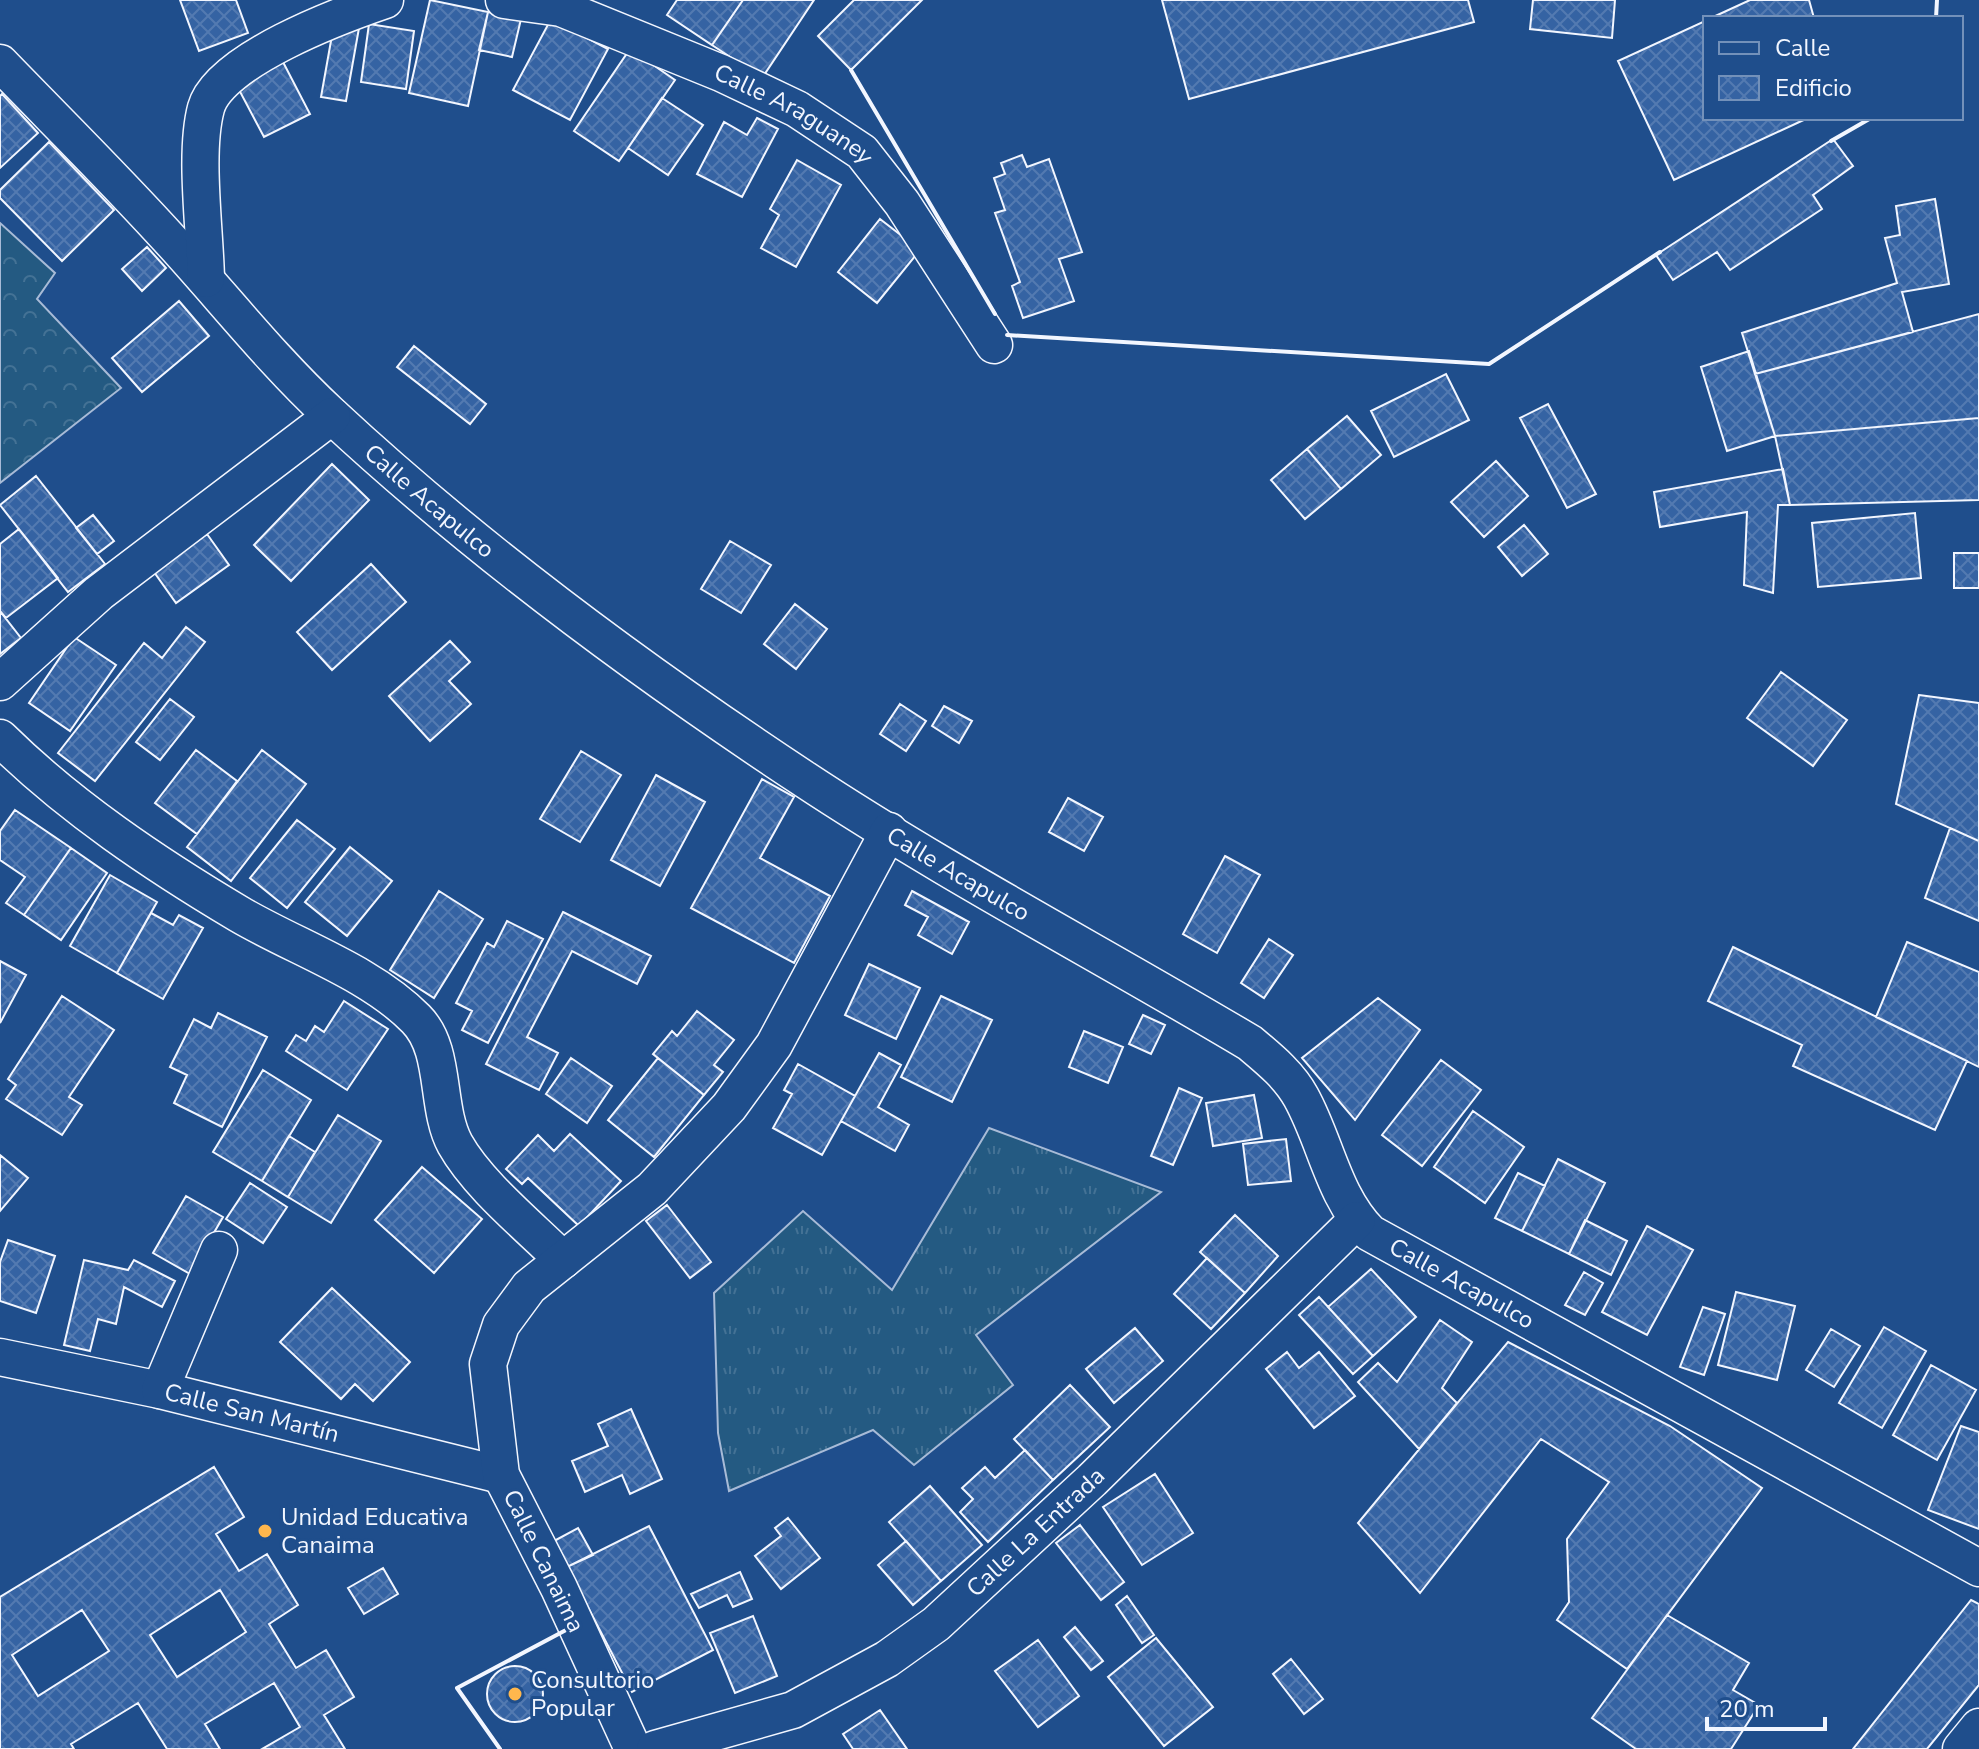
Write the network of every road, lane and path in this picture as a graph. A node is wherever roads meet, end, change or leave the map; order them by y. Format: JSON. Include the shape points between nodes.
{"nodes":[{"id":1,"x":385,"y":0,"type":"edge"},
{"id":2,"x":504,"y":0,"type":"edge"},
{"id":3,"x":618,"y":14,"type":"edge"},
{"id":4,"x":0,"y":63,"type":"edge"},
{"id":5,"x":206,"y":279,"type":"junction"},
{"id":6,"x":994,"y":345,"type":"dead end"},
{"id":7,"x":332,"y":416,"type":"junction"},
{"id":8,"x":0,"y":682,"type":"edge"},
{"id":9,"x":0,"y":738,"type":"edge"},
{"id":10,"x":889,"y":831,"type":"junction"},
{"id":11,"x":1357,"y":1220,"type":"junction"},
{"id":12,"x":219,"y":1250,"type":"dead end"},
{"id":13,"x":563,"y":1260,"type":"junction"},
{"id":14,"x":0,"y":1357,"type":"edge"},
{"id":15,"x":160,"y":1390,"type":"junction"},
{"id":16,"x":501,"y":1475,"type":"junction"},
{"id":17,"x":1979,"y":1568,"type":"edge"},
{"id":18,"x":1979,"y":1727,"type":"edge"},
{"id":19,"x":633,"y":1749,"type":"edge"},
{"id":20,"x":655,"y":1749,"type":"edge"},
{"id":21,"x":1961,"y":1749,"type":"edge"}],
"edges":[{"from":1,"to":5,"type":"street","via":[[289,41],[218,85],[207,105],[202,134]]},
{"from":2,"to":3,"type":"street","name":"Calle Araguaney"},
{"from":3,"to":6,"type":"street","name":"Calle Araguaney","via":[[797,109],[862,152],[902,203]]},
{"from":4,"to":5,"type":"street","name":"Calle Acapulco"},
{"from":5,"to":7,"type":"street","name":"Calle Acapulco"},
{"from":7,"to":8,"type":"street","via":[[99,593]]},
{"from":7,"to":10,"type":"street","name":"Calle Acapulco","via":[[628,659]]},
{"from":9,"to":13,"type":"street","via":[[91,815],[240,914],[396,1001],[419,1021],[431,1045],[455,1143]]},
{"from":10,"to":11,"type":"street","name":"Calle Acapulco","via":[[1260,1051],[1301,1097]]},
{"from":10,"to":13,"type":"street","via":[[774,1045],[729,1107],[652,1189]]},
{"from":11,"to":17,"type":"street","name":"Calle Acapulco","via":[[1370,1233]]},
{"from":11,"to":20,"type":"street","name":"Calle La Entrada","via":[[1092,1480],[936,1624],[887,1659],[793,1710]]},
{"from":12,"to":15,"type":"street"},
{"from":13,"to":16,"type":"street","name":"Calle Canaima","via":[[529,1287],[501,1325],[488,1364]]},
{"from":14,"to":15,"type":"street","name":"Calle San Martín"},
{"from":15,"to":16,"type":"street","name":"Calle San Martín"},
{"from":16,"to":19,"type":"street","name":"Calle Canaima"},
{"from":18,"to":21,"type":"street"}]}
